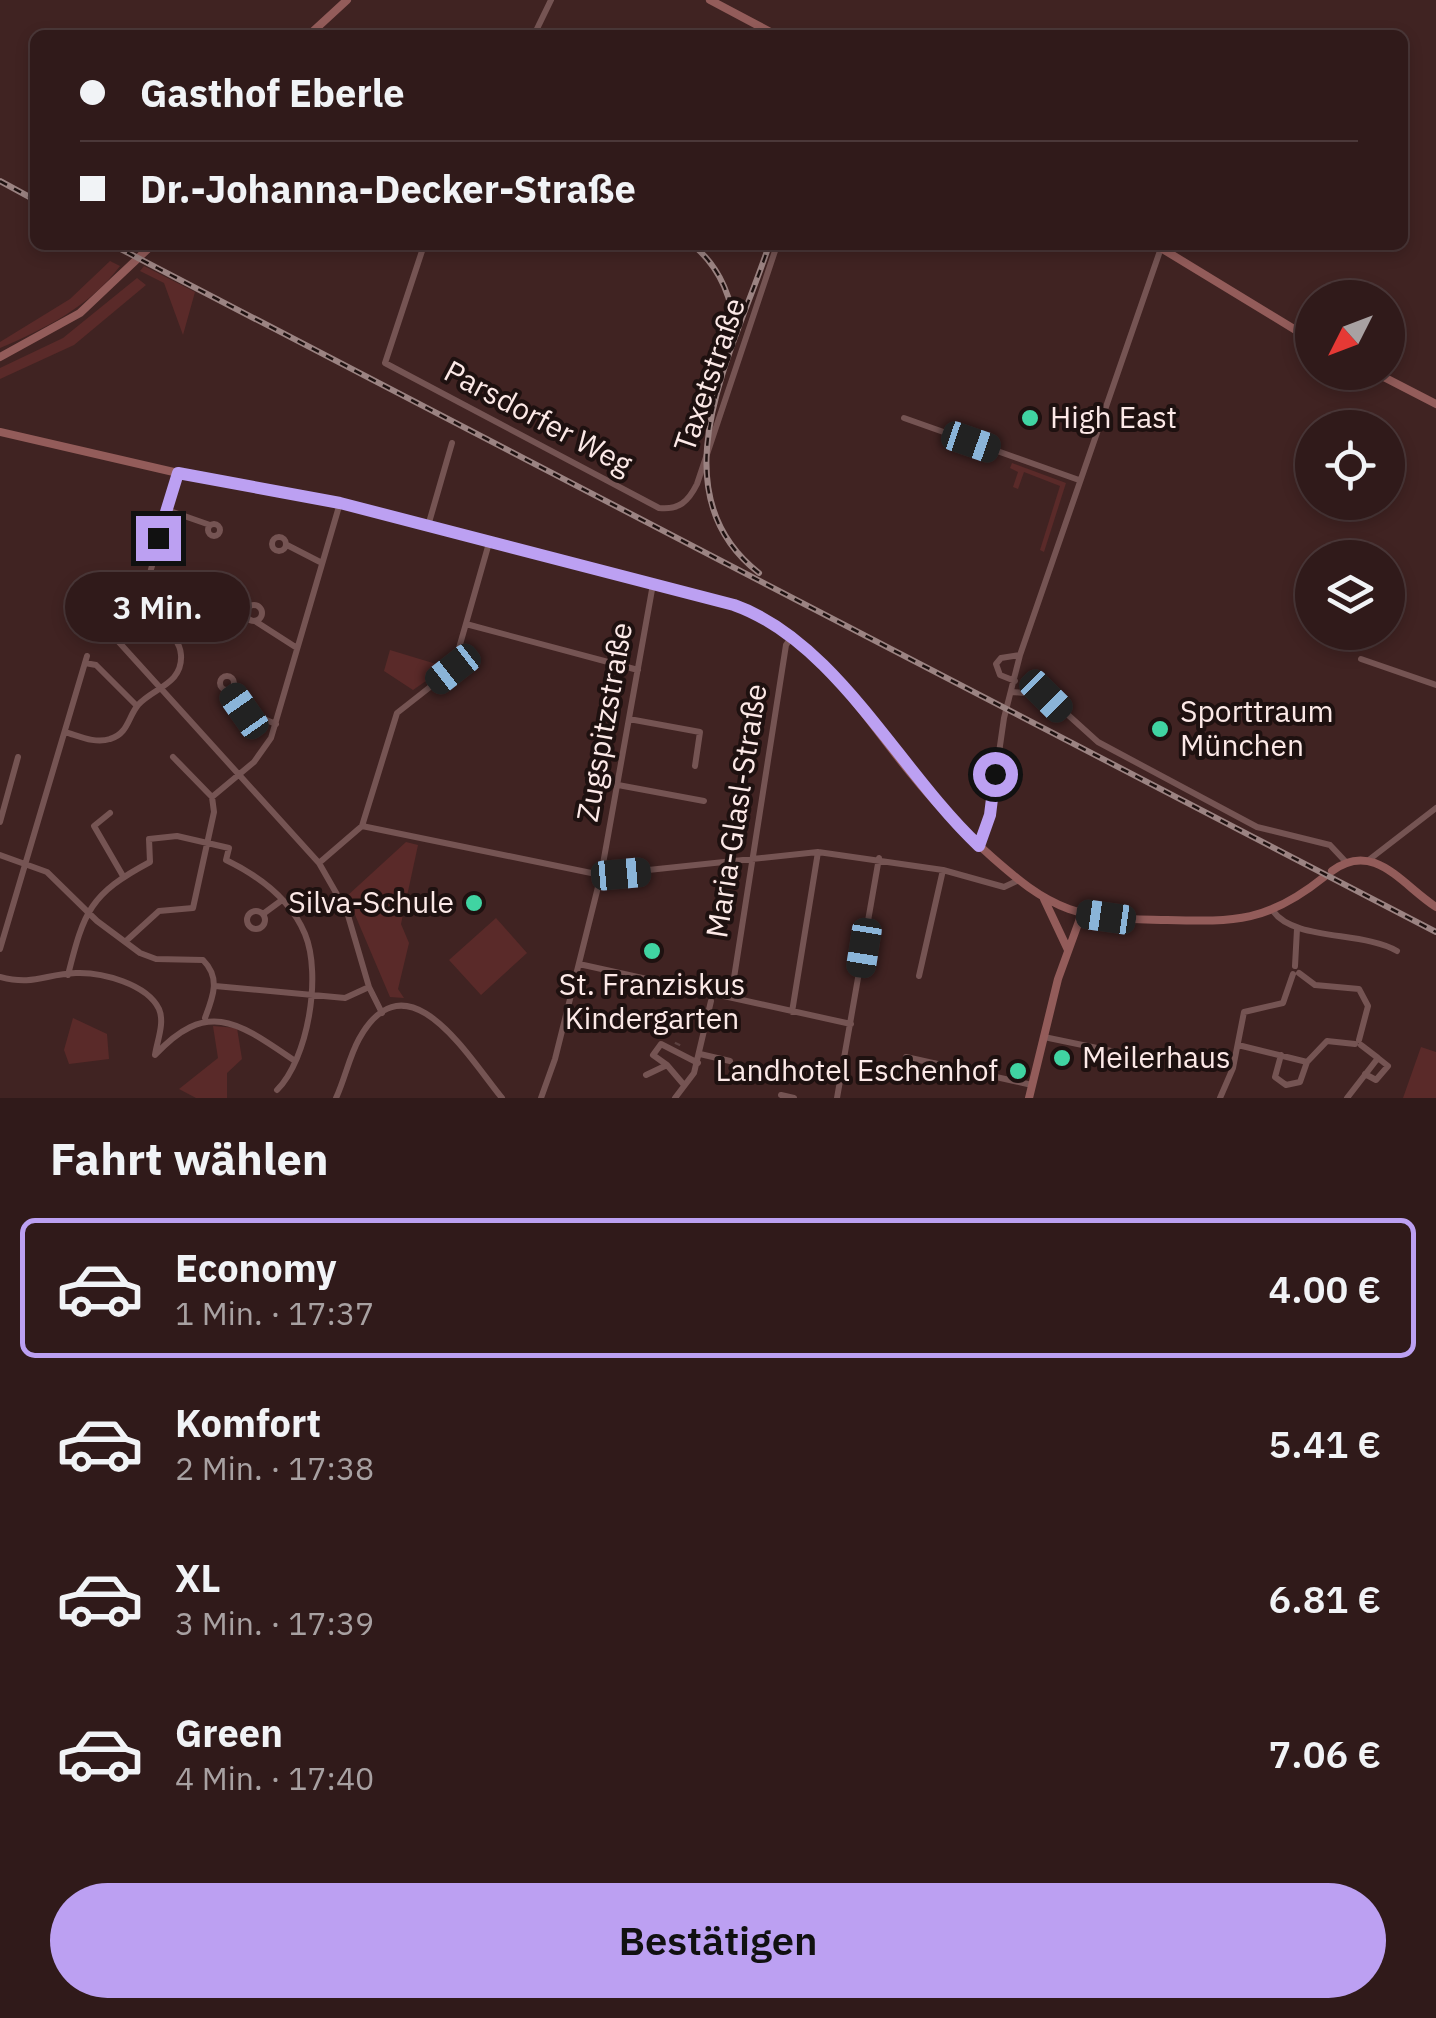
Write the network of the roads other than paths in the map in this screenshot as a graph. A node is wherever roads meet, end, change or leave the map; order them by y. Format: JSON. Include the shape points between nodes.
{"nodes":[{"id":1,"x":346,"y":0,"type":"edge"},
{"id":2,"x":551,"y":0,"type":"edge"},
{"id":3,"x":710,"y":0,"type":"edge"},
{"id":4,"x":314,"y":30,"type":"edge"},
{"id":5,"x":536,"y":30,"type":"edge"},
{"id":6,"x":767,"y":30,"type":"edge"},
{"id":7,"x":147,"y":250,"type":"edge"},
{"id":8,"x":422,"y":250,"type":"edge"},
{"id":9,"x":775,"y":250,"type":"edge"},
{"id":10,"x":1157,"y":250,"type":"edge"},
{"id":11,"x":1163,"y":250,"type":"edge"},
{"id":12,"x":1295,"y":330,"type":"edge"},
{"id":13,"x":0,"y":356,"type":"edge"},
{"id":14,"x":1405,"y":388,"type":"edge"},
{"id":15,"x":1436,"y":404,"type":"edge"},
{"id":16,"x":904,"y":418,"type":"dead end"},
{"id":17,"x":0,"y":432,"type":"edge"},
{"id":18,"x":452,"y":443,"type":"dead end"},
{"id":19,"x":178,"y":473,"type":"junction"},
{"id":20,"x":1079,"y":480,"type":"junction"},
{"id":21,"x":340,"y":503,"type":"junction"},
{"id":22,"x":672,"y":509,"type":"joint"},
{"id":23,"x":167,"y":510,"type":"junction"},
{"id":24,"x":210,"y":525,"type":"dead end"},
{"id":25,"x":428,"y":526,"type":"junction"},
{"id":26,"x":489,"y":543,"type":"junction"},
{"id":27,"x":286,"y":545,"type":"dead end"},
{"id":28,"x":322,"y":563,"type":"junction"},
{"id":29,"x":653,"y":584,"type":"junction"},
{"id":30,"x":255,"y":621,"type":"dead end"},
{"id":31,"x":466,"y":624,"type":"junction"},
{"id":32,"x":106,"y":629,"type":"dead end"},
{"id":33,"x":793,"y":635,"type":"junction"},
{"id":34,"x":297,"y":648,"type":"junction"},
{"id":35,"x":1020,"y":655,"type":"junction"},
{"id":36,"x":1361,"y":658,"type":"dead end"},
{"id":37,"x":638,"y":670,"type":"junction"},
{"id":38,"x":1015,"y":681,"type":"junction"},
{"id":39,"x":1436,"y":686,"type":"edge"},
{"id":40,"x":162,"y":687,"type":"junction"},
{"id":41,"x":230,"y":690,"type":"dead end"},
{"id":42,"x":1012,"y":692,"type":"junction"},
{"id":43,"x":137,"y":706,"type":"junction"},
{"id":44,"x":629,"y":719,"type":"junction"},
{"id":45,"x":276,"y":724,"type":"junction"},
{"id":46,"x":65,"y":732,"type":"junction"},
{"id":47,"x":18,"y":757,"type":"dead end"},
{"id":48,"x":173,"y":757,"type":"dead end"},
{"id":49,"x":696,"y":766,"type":"dead end"},
{"id":50,"x":239,"y":775,"type":"junction"},
{"id":51,"x":618,"y":785,"type":"junction"},
{"id":52,"x":212,"y":797,"type":"junction"},
{"id":53,"x":704,"y":801,"type":"dead end"},
{"id":54,"x":1436,"y":808,"type":"edge"},
{"id":55,"x":110,"y":813,"type":"dead end"},
{"id":56,"x":0,"y":822,"type":"edge"},
{"id":57,"x":362,"y":826,"type":"junction"},
{"id":58,"x":208,"y":840,"type":"junction"},
{"id":59,"x":979,"y":846,"type":"junction"},
{"id":60,"x":818,"y":852,"type":"junction"},
{"id":61,"x":0,"y":855,"type":"edge"},
{"id":62,"x":755,"y":856,"type":"junction"},
{"id":63,"x":879,"y":858,"type":"junction"},
{"id":64,"x":1370,"y":859,"type":"junction"},
{"id":65,"x":1345,"y":861,"type":"junction"},
{"id":66,"x":25,"y":862,"type":"junction"},
{"id":67,"x":320,"y":863,"type":"junction"},
{"id":68,"x":944,"y":870,"type":"junction"},
{"id":69,"x":1332,"y":871,"type":"dead end"},
{"id":70,"x":600,"y":875,"type":"junction"},
{"id":71,"x":123,"y":876,"type":"junction"},
{"id":72,"x":1324,"y":878,"type":"dead end"},
{"id":73,"x":1020,"y":880,"type":"junction"},
{"id":74,"x":1044,"y":898,"type":"junction"},
{"id":75,"x":282,"y":900,"type":"junction"},
{"id":76,"x":1436,"y":907,"type":"edge"},
{"id":77,"x":1273,"y":911,"type":"junction"},
{"id":78,"x":88,"y":913,"type":"junction"},
{"id":79,"x":263,"y":914,"type":"dead end"},
{"id":80,"x":1082,"y":914,"type":"junction"},
{"id":81,"x":1297,"y":929,"type":"junction"},
{"id":82,"x":124,"y":942,"type":"junction"},
{"id":83,"x":0,"y":948,"type":"edge"},
{"id":84,"x":1068,"y":950,"type":"junction"},
{"id":85,"x":1398,"y":951,"type":"dead end"},
{"id":86,"x":578,"y":964,"type":"junction"},
{"id":87,"x":1296,"y":971,"type":"junction"},
{"id":88,"x":68,"y":975,"type":"junction"},
{"id":89,"x":919,"y":976,"type":"dead end"},
{"id":90,"x":0,"y":978,"type":"edge"},
{"id":91,"x":215,"y":986,"type":"junction"},
{"id":92,"x":369,"y":987,"type":"junction"},
{"id":93,"x":311,"y":994,"type":"junction"},
{"id":94,"x":730,"y":997,"type":"junction"},
{"id":95,"x":712,"y":1001,"type":"dead end"},
{"id":96,"x":792,"y":1012,"type":"junction"},
{"id":97,"x":382,"y":1013,"type":"junction"},
{"id":98,"x":205,"y":1018,"type":"junction"},
{"id":99,"x":161,"y":1021,"type":"junction"},
{"id":100,"x":851,"y":1024,"type":"junction"},
{"id":101,"x":179,"y":1029,"type":"junction"},
{"id":102,"x":1044,"y":1037,"type":"junction"},
{"id":103,"x":1359,"y":1043,"type":"junction"},
{"id":104,"x":1238,"y":1045,"type":"junction"},
{"id":105,"x":1281,"y":1055,"type":"junction"},
{"id":106,"x":699,"y":1058,"type":"junction"},
{"id":107,"x":906,"y":1058,"type":"dead end"},
{"id":108,"x":1146,"y":1058,"type":"dead end"},
{"id":109,"x":296,"y":1061,"type":"junction"},
{"id":110,"x":730,"y":1061,"type":"dead end"},
{"id":111,"x":1307,"y":1062,"type":"junction"},
{"id":112,"x":667,"y":1065,"type":"junction"},
{"id":113,"x":646,"y":1075,"type":"dead end"},
{"id":114,"x":684,"y":1085,"type":"junction"},
{"id":115,"x":1032,"y":1085,"type":"junction"},
{"id":116,"x":277,"y":1090,"type":"dead end"},
{"id":117,"x":781,"y":1095,"type":"dead end"},
{"id":118,"x":678,"y":1096,"type":"edge"},
{"id":119,"x":336,"y":1098,"type":"edge"},
{"id":120,"x":502,"y":1098,"type":"edge"},
{"id":121,"x":540,"y":1098,"type":"edge"},
{"id":122,"x":794,"y":1098,"type":"edge"},
{"id":123,"x":837,"y":1098,"type":"edge"},
{"id":124,"x":1029,"y":1098,"type":"edge"},
{"id":125,"x":1220,"y":1098,"type":"edge"},
{"id":126,"x":1347,"y":1098,"type":"edge"}],
"edges":[{"from":1,"to":4,"type":"street"},
{"from":2,"to":5,"type":"street"},
{"from":3,"to":6,"type":"street"},
{"from":7,"to":13,"type":"street","via":[[62,325]]},
{"from":8,"to":22,"type":"street","name":"Parsdorfer Weg","via":[[385,363],[659,508]]},
{"from":9,"to":22,"type":"street","name":"Taxetstraße","via":[[697,484]]},
{"from":10,"to":20,"type":"street"},
{"from":11,"to":12,"type":"street"},
{"from":14,"to":15,"type":"street"},
{"from":16,"to":20,"type":"street"},
{"from":17,"to":19,"type":"street"},
{"from":18,"to":25,"type":"street"},
{"from":19,"to":21,"type":"street"},
{"from":19,"to":23,"type":"street"},
{"from":20,"to":35,"type":"street"},
{"from":21,"to":25,"type":"street"},
{"from":21,"to":28,"type":"street"},
{"from":23,"to":24,"type":"street"},
{"from":23,"to":40,"type":"street","via":[[142,598],[182,653],[174,679]]},
{"from":25,"to":26,"type":"street"},
{"from":26,"to":29,"type":"street"},
{"from":26,"to":31,"type":"street"},
{"from":27,"to":28,"type":"street"},
{"from":28,"to":34,"type":"street"},
{"from":29,"to":33,"type":"street","via":[[749,611]]},
{"from":29,"to":37,"type":"street","name":"Zugspitzstraße"},
{"from":30,"to":34,"type":"street"},
{"from":31,"to":37,"type":"street"},
{"from":31,"to":57,"type":"street","via":[[453,669],[397,713]]},
{"from":32,"to":40,"type":"street"},
{"from":33,"to":59,"type":"street"},
{"from":33,"to":62,"type":"street","name":"Maria-Glasl-Straße"},
{"from":34,"to":45,"type":"street"},
{"from":35,"to":38,"type":"street"},
{"from":35,"to":38,"type":"street","via":[[996,664]]},
{"from":36,"to":39,"type":"street"},
{"from":37,"to":44,"type":"street","name":"Zugspitzstraße"},
{"from":38,"to":42,"type":"street"},
{"from":40,"to":43,"type":"street"},
{"from":40,"to":50,"type":"street"},
{"from":41,"to":45,"type":"street","via":[[244,711]]},
{"from":42,"to":59,"type":"street"},
{"from":42,"to":65,"type":"street","via":[[1046,696],[1098,742],[1257,827],[1330,846]]},
{"from":43,"to":46,"type":"street","via":[[114,739]]},
{"from":43,"to":46,"type":"street","via":[[86,659]]},
{"from":44,"to":49,"type":"street","via":[[700,732]]},
{"from":44,"to":51,"type":"street","name":"Zugspitzstraße"},
{"from":45,"to":50,"type":"street"},
{"from":46,"to":66,"type":"street"},
{"from":47,"to":56,"type":"street"},
{"from":48,"to":52,"type":"street"},
{"from":50,"to":52,"type":"street"},
{"from":50,"to":67,"type":"street"},
{"from":51,"to":53,"type":"street"},
{"from":51,"to":70,"type":"street","name":"Zugspitzstraße"},
{"from":52,"to":58,"type":"street"},
{"from":54,"to":64,"type":"street"},
{"from":55,"to":71,"type":"street","via":[[94,826]]},
{"from":57,"to":67,"type":"street"},
{"from":57,"to":70,"type":"street"},
{"from":58,"to":71,"type":"street","via":[[149,840],[150,862]]},
{"from":58,"to":75,"type":"street","via":[[229,848],[226,860]]},
{"from":58,"to":82,"type":"street","via":[[193,908],[158,911]]},
{"from":59,"to":73,"type":"street"},
{"from":60,"to":62,"type":"street"},
{"from":60,"to":63,"type":"street"},
{"from":60,"to":96,"type":"street"},
{"from":61,"to":66,"type":"street"},
{"from":62,"to":70,"type":"street"},
{"from":62,"to":94,"type":"street","name":"Maria-Glasl-Straße"},
{"from":63,"to":68,"type":"street"},
{"from":63,"to":100,"type":"street"},
{"from":64,"to":65,"type":"street"},
{"from":64,"to":76,"type":"street"},
{"from":65,"to":69,"type":"street"},
{"from":66,"to":78,"type":"street","via":[[59,881]]},
{"from":66,"to":83,"type":"street"},
{"from":67,"to":92,"type":"street","via":[[347,912]]},
{"from":68,"to":73,"type":"street","via":[[1004,888]]},
{"from":68,"to":89,"type":"street"},
{"from":70,"to":86,"type":"street","name":"Zugspitzstraße"},
{"from":71,"to":78,"type":"street"},
{"from":72,"to":77,"type":"street"},
{"from":73,"to":74,"type":"street"},
{"from":74,"to":80,"type":"street"},
{"from":74,"to":84,"type":"street"},
{"from":75,"to":79,"type":"street"},
{"from":75,"to":93,"type":"street","via":[[307,939]]},
{"from":77,"to":80,"type":"street","via":[[1227,922]]},
{"from":77,"to":81,"type":"street"},
{"from":78,"to":82,"type":"street"},
{"from":78,"to":88,"type":"street","via":[[73,942]]},
{"from":80,"to":84,"type":"street"},
{"from":81,"to":85,"type":"street"},
{"from":81,"to":87,"type":"street"},
{"from":82,"to":91,"type":"street","via":[[156,959],[202,960]]},
{"from":84,"to":102,"type":"street"},
{"from":86,"to":94,"type":"street"},
{"from":86,"to":121,"type":"street","name":"Zugspitzstraße"},
{"from":87,"to":103,"type":"street","via":[[1315,985],[1359,989],[1368,1002]]},
{"from":87,"to":104,"type":"street","via":[[1283,1002],[1244,1012]]},
{"from":88,"to":90,"type":"street","via":[[24,984]]},
{"from":88,"to":99,"type":"street","via":[[142,990]]},
{"from":91,"to":93,"type":"street"},
{"from":91,"to":98,"type":"street"},
{"from":92,"to":93,"type":"street","via":[[345,998]]},
{"from":92,"to":97,"type":"street"},
{"from":93,"to":109,"type":"street"},
{"from":94,"to":96,"type":"street"},
{"from":95,"to":106,"type":"street"},
{"from":96,"to":100,"type":"street"},
{"from":97,"to":119,"type":"street","via":[[360,1038]]},
{"from":97,"to":120,"type":"street","via":[[405,1006],[433,1016]]},
{"from":98,"to":101,"type":"street"},
{"from":98,"to":109,"type":"street","via":[[251,1031]]},
{"from":99,"to":101,"type":"street"},
{"from":99,"to":101,"type":"street","via":[[154,1055]]},
{"from":100,"to":123,"type":"street"},
{"from":102,"to":108,"type":"street"},
{"from":102,"to":115,"type":"street"},
{"from":103,"to":111,"type":"street","via":[[1326,1040]]},
{"from":103,"to":126,"type":"street","via":[[1388,1066],[1376,1080],[1365,1074]]},
{"from":104,"to":105,"type":"street"},
{"from":104,"to":125,"type":"street"},
{"from":105,"to":111,"type":"street"},
{"from":105,"to":111,"type":"street","via":[[1275,1076],[1286,1085],[1300,1082]]},
{"from":106,"to":110,"type":"street"},
{"from":106,"to":112,"type":"street","via":[[661,1044],[654,1051]]},
{"from":106,"to":114,"type":"street"},
{"from":107,"to":115,"type":"street"},
{"from":109,"to":116,"type":"street"},
{"from":112,"to":113,"type":"street"},
{"from":112,"to":114,"type":"street"},
{"from":114,"to":118,"type":"street"},
{"from":115,"to":124,"type":"street"},
{"from":117,"to":122,"type":"street"}]}
